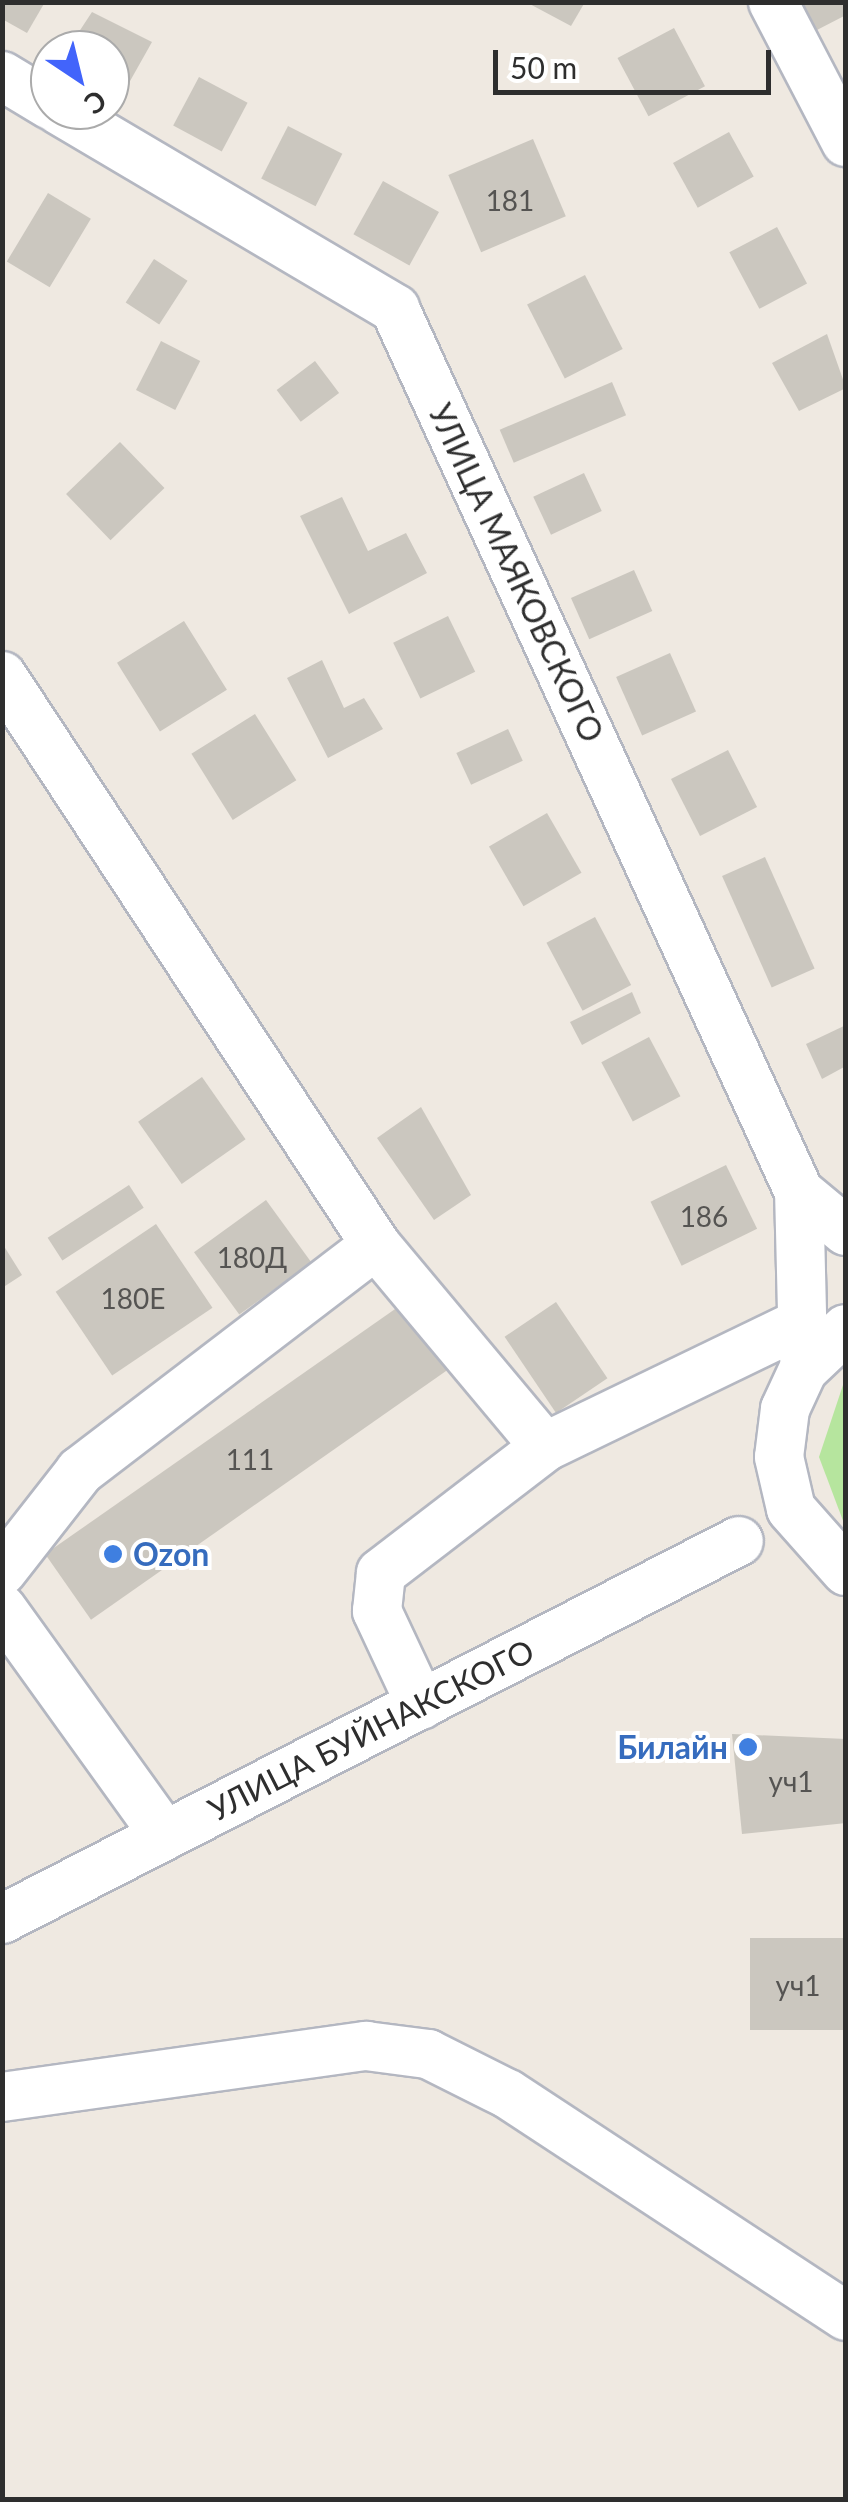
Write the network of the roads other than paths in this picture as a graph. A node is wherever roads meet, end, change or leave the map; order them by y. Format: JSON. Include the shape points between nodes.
{"nodes":[{"id":1,"x":773,"y":2,"type":"edge"},
{"id":2,"x":2,"y":76,"type":"edge"},
{"id":3,"x":30,"y":92,"type":"edge"},
{"id":4,"x":93,"y":130,"type":"edge"},
{"id":5,"x":846,"y":142,"type":"edge"},
{"id":6,"x":2,"y":676,"type":"edge"},
{"id":7,"x":800,"y":1192,"type":"junction"},
{"id":8,"x":846,"y":1231,"type":"edge"},
{"id":9,"x":376,"y":1245,"type":"junction"},
{"id":10,"x":824,"y":1326,"type":"edge"},
{"id":11,"x":545,"y":1446,"type":"junction"},
{"id":12,"x":779,"y":1457,"type":"junction"},
{"id":13,"x":739,"y":1541,"type":"junction"},
{"id":14,"x":2,"y":1572,"type":"edge"},
{"id":15,"x":846,"y":1574,"type":"edge"},
{"id":16,"x":2,"y":1609,"type":"edge"},
{"id":17,"x":421,"y":1704,"type":"junction"},
{"id":18,"x":165,"y":1836,"type":"junction"},
{"id":19,"x":2,"y":1919,"type":"edge"},
{"id":20,"x":2,"y":2097,"type":"edge"},
{"id":21,"x":846,"y":2316,"type":"edge"}],
"edges":[{"from":1,"to":5,"type":"street"},
{"from":2,"to":3,"type":"street"},
{"from":4,"to":7,"type":"street","name":"УЛИЦА МАЯКОВСКОГО","via":[[396,309]]},
{"from":6,"to":9,"type":"street"},
{"from":7,"to":8,"type":"street"},
{"from":7,"to":10,"type":"street"},
{"from":9,"to":11,"type":"street"},
{"from":9,"to":14,"type":"street","via":[[80,1470]]},
{"from":10,"to":11,"type":"street"},
{"from":10,"to":12,"type":"street","via":[[785,1409]]},
{"from":11,"to":17,"type":"street","via":[[381,1573],[377,1612]]},
{"from":12,"to":13,"type":"street"},
{"from":12,"to":15,"type":"street","via":[[791,1508]]},
{"from":13,"to":15,"type":"street"},
{"from":13,"to":17,"type":"street","name":"УЛИЦА БУЙНАКСКОГО"},
{"from":16,"to":18,"type":"street"},
{"from":17,"to":18,"type":"street","name":"УЛИЦА БУЙНАКСКОГО"},
{"from":18,"to":19,"type":"street","name":"УЛИЦА БУЙНАКСКОГО"},
{"from":20,"to":21,"type":"street","via":[[366,2046],[428,2054],[508,2094]]}]}
